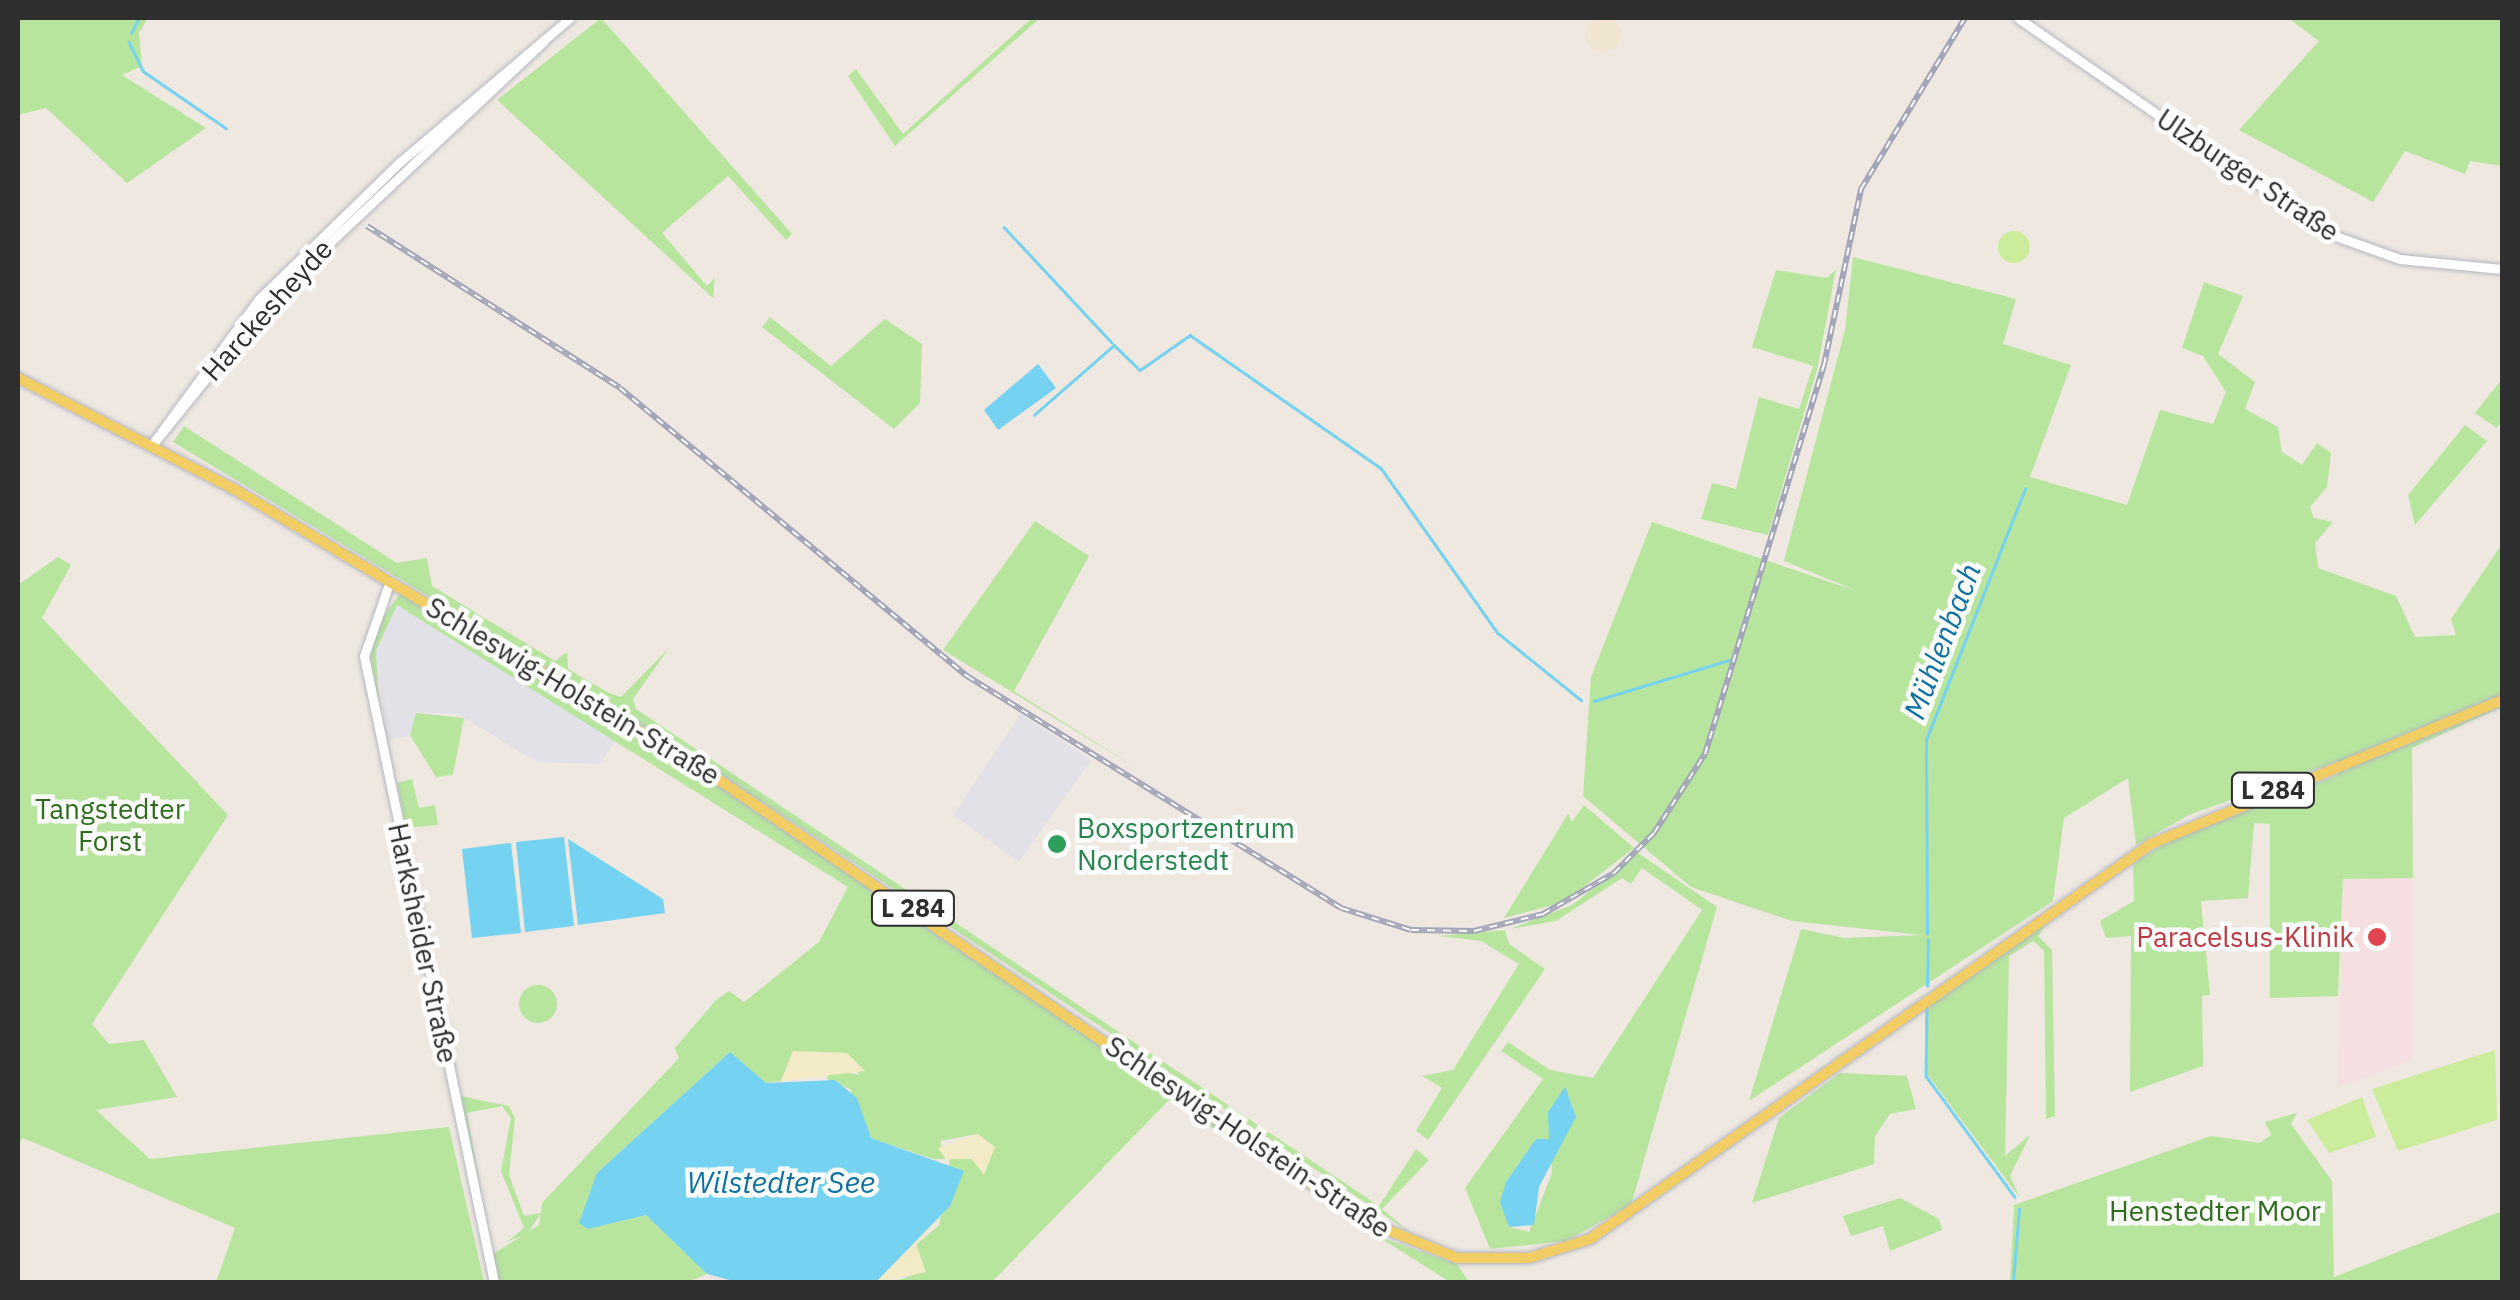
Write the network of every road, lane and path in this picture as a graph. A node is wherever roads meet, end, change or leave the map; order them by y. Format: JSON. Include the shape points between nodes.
{"nodes":[{"id":1,"x":570,"y":18,"type":"edge"},
{"id":2,"x":2018,"y":18,"type":"edge"},
{"id":3,"x":2502,"y":268,"type":"edge"},
{"id":4,"x":18,"y":378,"type":"edge"},
{"id":5,"x":151,"y":446,"type":"junction"},
{"id":6,"x":393,"y":583,"type":"junction"},
{"id":7,"x":2502,"y":700,"type":"edge"},
{"id":8,"x":494,"y":1282,"type":"edge"}],
"edges":[{"from":1,"to":5,"type":"main road","name":"Harckesheyde","via":[[259,311]]},
{"from":2,"to":3,"type":"main road","name":"Ulzburger Straße","via":[[2330,234],[2400,259]]},
{"from":4,"to":5,"type":"main road","name":"Schleswig-Holstein-Straße","number":"L 284"},
{"from":5,"to":6,"type":"main road","name":"Schleswig-Holstein-Straße","number":"L 284"},
{"from":6,"to":7,"type":"main road","name":"Schleswig-Holstein-Straße","number":"L 284","via":[[784,820],[1368,1222],[1468,1259],[1547,1254],[1616,1224],[2182,826]]},
{"from":6,"to":8,"type":"main road","name":"Harksheider Straße","via":[[379,606],[364,662]]}]}
